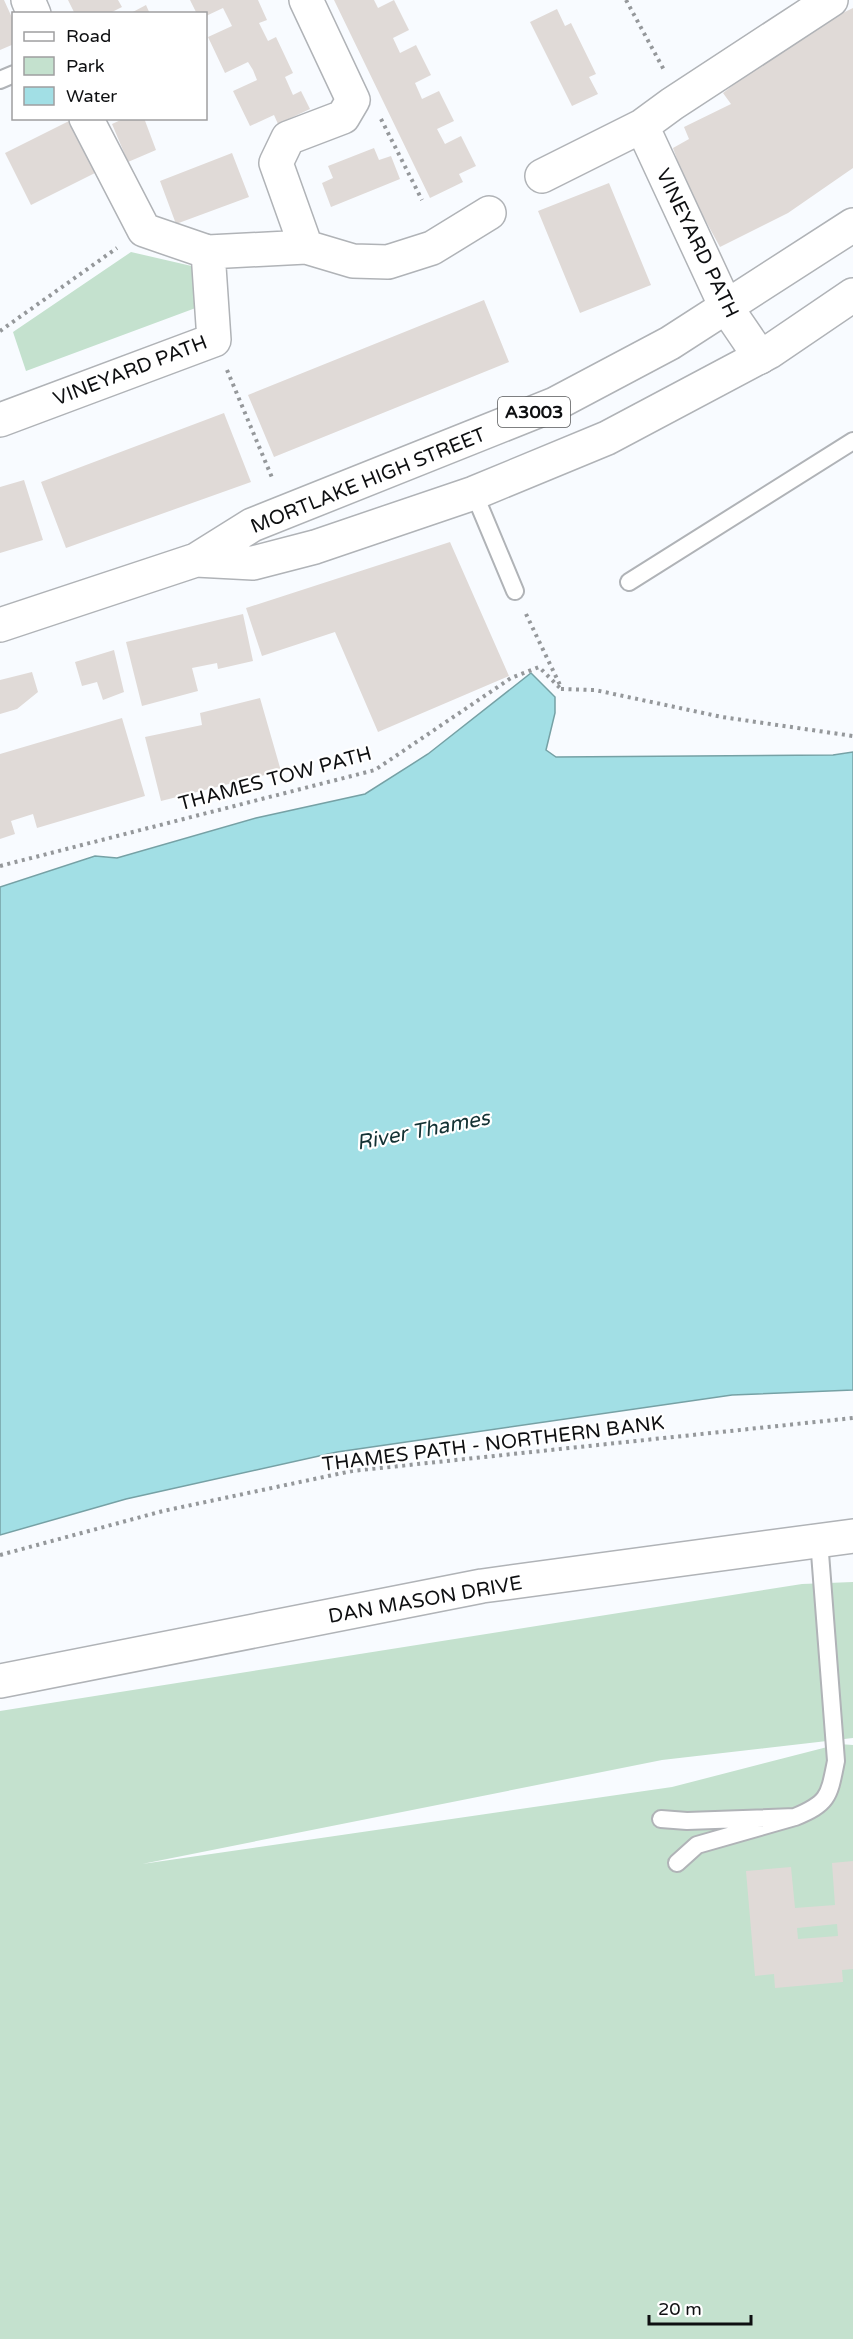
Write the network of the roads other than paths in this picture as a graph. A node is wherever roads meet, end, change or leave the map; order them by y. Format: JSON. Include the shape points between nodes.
{"nodes":[{"id":1,"x":306,"y":0,"type":"edge"},
{"id":2,"x":831,"y":0,"type":"edge"},
{"id":3,"x":87,"y":120,"type":"edge"},
{"id":4,"x":642,"y":126,"type":"junction"},
{"id":5,"x":542,"y":176,"type":"dead end"},
{"id":6,"x":489,"y":213,"type":"dead end"},
{"id":7,"x":853,"y":225,"type":"edge"},
{"id":8,"x":306,"y":247,"type":"junction"},
{"id":9,"x":208,"y":252,"type":"junction"},
{"id":10,"x":853,"y":295,"type":"edge"},
{"id":11,"x":726,"y":307,"type":"junction"},
{"id":12,"x":760,"y":357,"type":"junction"},
{"id":13,"x":0,"y":420,"type":"edge"},
{"id":14,"x":853,"y":441,"type":"edge"},
{"id":15,"x":474,"y":493,"type":"junction"},
{"id":16,"x":196,"y":560,"type":"junction"},
{"id":17,"x":629,"y":582,"type":"dead end"},
{"id":18,"x":515,"y":591,"type":"dead end"},
{"id":19,"x":0,"y":625,"type":"edge"},
{"id":20,"x":853,"y":1536,"type":"edge"},
{"id":21,"x":819,"y":1540,"type":"junction"},
{"id":22,"x":0,"y":1681,"type":"edge"},
{"id":23,"x":795,"y":1817,"type":"junction"},
{"id":24,"x":661,"y":1820,"type":"dead end"},
{"id":25,"x":677,"y":1863,"type":"dead end"}],
"edges":[{"from":1,"to":8,"type":"street","via":[[353,100],[343,117],[288,138],[276,163]]},
{"from":2,"to":4,"type":"street"},
{"from":3,"to":9,"type":"street","via":[[144,230]]},
{"from":4,"to":5,"type":"street"},
{"from":4,"to":11,"type":"street","name":"VINEYARD PATH"},
{"from":6,"to":8,"type":"street","via":[[432,248],[388,262],[353,261]]},
{"from":7,"to":11,"type":"street","name":"MORTLAKE HIGH STREET","number":"A3003"},
{"from":8,"to":9,"type":"street"},
{"from":9,"to":13,"type":"street","name":"VINEYARD PATH","via":[[214,340]]},
{"from":10,"to":12,"type":"street","name":"MORTLAKE HIGH STREET","number":"A3003"},
{"from":11,"to":12,"type":"street","name":"VINEYARD PATH"},
{"from":11,"to":16,"type":"street","name":"MORTLAKE HIGH STREET","number":"A3003","via":[[652,353],[555,404],[252,525]]},
{"from":12,"to":15,"type":"street","name":"MORTLAKE HIGH STREET","number":"A3003","via":[[608,438]]},
{"from":14,"to":17,"type":"lane"},
{"from":15,"to":16,"type":"street","name":"MORTLAKE HIGH STREET","number":"A3003","via":[[315,547],[253,563]]},
{"from":15,"to":18,"type":"lane"},
{"from":16,"to":19,"type":"street","name":"MORTLAKE HIGH STREET","number":"A3003"},
{"from":20,"to":21,"type":"street","name":"DAN MASON DRIVE"},
{"from":21,"to":22,"type":"street","name":"DAN MASON DRIVE","via":[[482,1586]]},
{"from":21,"to":23,"type":"lane","via":[[836,1761],[830,1790],[817,1808]]},
{"from":23,"to":24,"type":"lane"},
{"from":23,"to":25,"type":"lane","via":[[697,1845]]}]}
